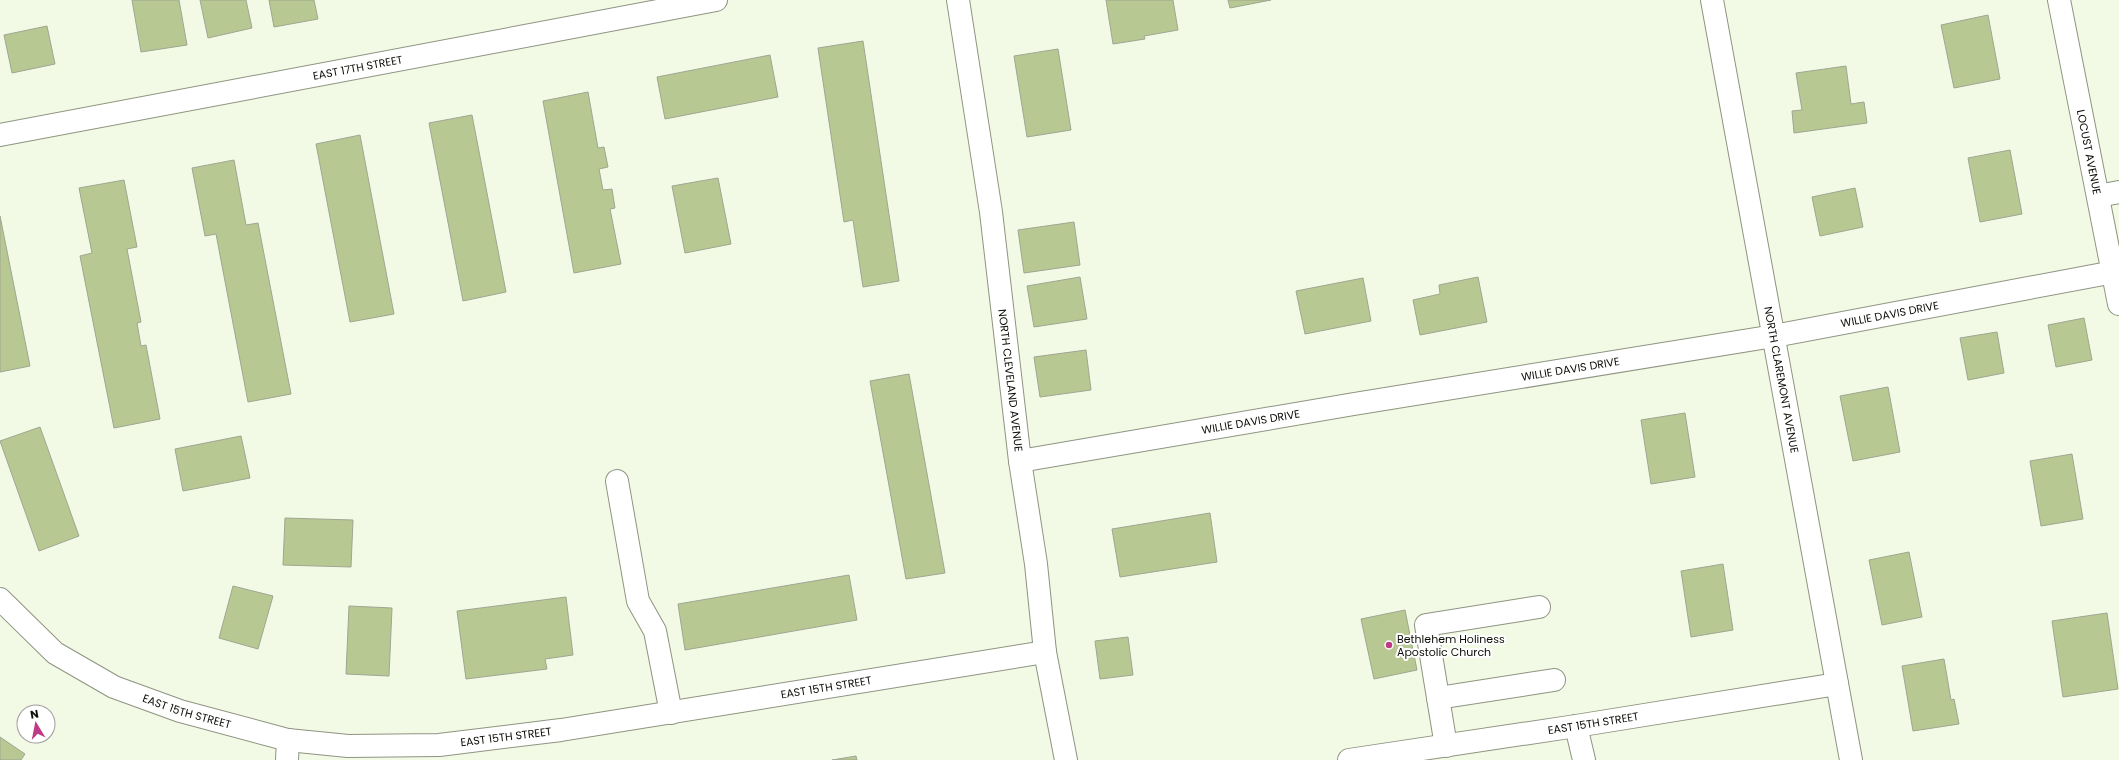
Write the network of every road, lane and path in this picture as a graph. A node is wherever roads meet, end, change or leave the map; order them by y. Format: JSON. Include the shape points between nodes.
{"nodes":[{"id":1,"x":716,"y":0,"type":"edge"},
{"id":2,"x":958,"y":0,"type":"edge"},
{"id":3,"x":1712,"y":0,"type":"edge"},
{"id":4,"x":2059,"y":0,"type":"edge"},
{"id":5,"x":0,"y":135,"type":"edge"},
{"id":6,"x":2109,"y":194,"type":"edge"},
{"id":7,"x":2116,"y":271,"type":"edge"},
{"id":8,"x":2119,"y":304,"type":"edge"},
{"id":9,"x":1774,"y":336,"type":"junction"},
{"id":10,"x":1020,"y":461,"type":"junction"},
{"id":11,"x":617,"y":481,"type":"dead end"},
{"id":12,"x":0,"y":598,"type":"edge"},
{"id":13,"x":1540,"y":607,"type":"dead end"},
{"id":14,"x":1045,"y":652,"type":"junction"},
{"id":15,"x":1554,"y":680,"type":"dead end"},
{"id":16,"x":1837,"y":684,"type":"junction"},
{"id":17,"x":1438,"y":698,"type":"junction"},
{"id":18,"x":671,"y":713,"type":"junction"},
{"id":19,"x":1576,"y":726,"type":"junction"},
{"id":20,"x":1446,"y":746,"type":"junction"},
{"id":21,"x":287,"y":750,"type":"edge"},
{"id":22,"x":1066,"y":760,"type":"edge"},
{"id":23,"x":1349,"y":760,"type":"edge"},
{"id":24,"x":1584,"y":760,"type":"edge"},
{"id":25,"x":1851,"y":760,"type":"edge"}],
"edges":[{"from":1,"to":5,"type":"street","name":"EAST 17TH STREET"},
{"from":2,"to":10,"type":"street","name":"NORTH CLEVELAND AVENUE","via":[[991,212]]},
{"from":3,"to":9,"type":"street","name":"NORTH CLAREMONT AVENUE"},
{"from":4,"to":6,"type":"street","name":"LOCUST AVENUE"},
{"from":6,"to":7,"type":"street","name":"LOCUST AVENUE"},
{"from":7,"to":8,"type":"street","name":"LOCUST AVENUE"},
{"from":7,"to":9,"type":"street","name":"WILLIE DAVIS DRIVE"},
{"from":9,"to":10,"type":"street","name":"WILLIE DAVIS DRIVE"},
{"from":9,"to":16,"type":"street","name":"NORTH CLAREMONT AVENUE"},
{"from":10,"to":14,"type":"street","name":"NORTH CLEVELAND AVENUE","via":[[1036,564]]},
{"from":11,"to":18,"type":"street","via":[[638,601],[655,631]]},
{"from":12,"to":21,"type":"street","name":"EAST 15TH STREET","via":[[54,654],[114,686]]},
{"from":13,"to":17,"type":"street","via":[[1426,625]]},
{"from":14,"to":18,"type":"street","name":"EAST 15TH STREET"},
{"from":14,"to":22,"type":"street","name":"NORTH CLEVELAND AVENUE"},
{"from":15,"to":17,"type":"street"},
{"from":16,"to":19,"type":"street","name":"EAST 15TH STREET"},
{"from":16,"to":25,"type":"street","name":"NORTH CLAREMONT AVENUE"},
{"from":17,"to":20,"type":"street"},
{"from":18,"to":21,"type":"street","name":"EAST 15TH STREET","via":[[439,745]]},
{"from":19,"to":20,"type":"street","name":"EAST 15TH STREET"},
{"from":19,"to":24,"type":"street"},
{"from":20,"to":23,"type":"street","name":"EAST 15TH STREET"}]}
